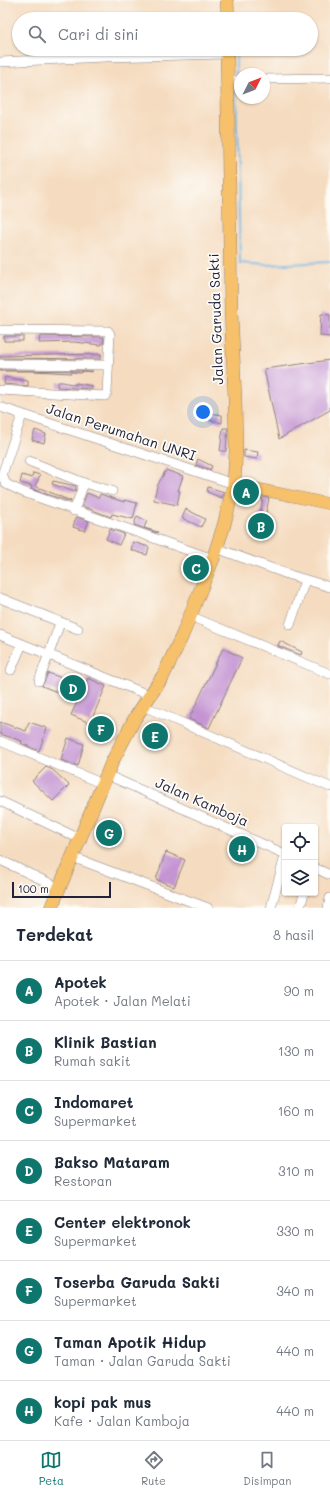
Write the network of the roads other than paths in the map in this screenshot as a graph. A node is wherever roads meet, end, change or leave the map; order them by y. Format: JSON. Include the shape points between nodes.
{"nodes":[{"id":1,"x":227,"y":0,"type":"edge"},
{"id":2,"x":228,"y":12,"type":"edge"},
{"id":3,"x":129,"y":56,"type":"edge"},
{"id":4,"x":228,"y":56,"type":"edge"},
{"id":5,"x":0,"y":62,"type":"edge"},
{"id":6,"x":330,"y":78,"type":"edge"},
{"id":7,"x":270,"y":79,"type":"edge"},
{"id":8,"x":234,"y":80,"type":"edge"},
{"id":9,"x":0,"y":330,"type":"edge"},
{"id":10,"x":0,"y":364,"type":"edge"},
{"id":11,"x":108,"y":365,"type":"junction"},
{"id":12,"x":0,"y":390,"type":"edge"},
{"id":13,"x":0,"y":407,"type":"edge"},
{"id":14,"x":22,"y":415,"type":"junction"},
{"id":15,"x":29,"y":462,"type":"dead end"},
{"id":16,"x":84,"y":483,"type":"junction"},
{"id":17,"x":234,"y":484,"type":"junction"},
{"id":18,"x":112,"y":491,"type":"dead end"},
{"id":19,"x":330,"y":504,"type":"edge"},
{"id":20,"x":74,"y":511,"type":"junction"},
{"id":21,"x":214,"y":554,"type":"junction"},
{"id":22,"x":305,"y":580,"type":"junction"},
{"id":23,"x":330,"y":587,"type":"edge"},
{"id":24,"x":0,"y":598,"type":"edge"},
{"id":25,"x":190,"y":616,"type":"junction"},
{"id":26,"x":60,"y":623,"type":"junction"},
{"id":27,"x":290,"y":625,"type":"dead end"},
{"id":28,"x":78,"y":629,"type":"dead end"},
{"id":29,"x":0,"y":635,"type":"edge"},
{"id":30,"x":22,"y":644,"type":"junction"},
{"id":31,"x":48,"y":654,"type":"junction"},
{"id":32,"x":11,"y":670,"type":"dead end"},
{"id":33,"x":330,"y":674,"type":"edge"},
{"id":34,"x":39,"y":681,"type":"dead end"},
{"id":35,"x":147,"y":701,"type":"junction"},
{"id":36,"x":0,"y":741,"type":"edge"},
{"id":37,"x":105,"y":780,"type":"junction"},
{"id":38,"x":330,"y":787,"type":"edge"},
{"id":39,"x":0,"y":801,"type":"edge"},
{"id":40,"x":80,"y":839,"type":"junction"},
{"id":41,"x":282,"y":854,"type":"edge"},
{"id":42,"x":72,"y":857,"type":"junction"},
{"id":43,"x":0,"y":860,"type":"edge"},
{"id":44,"x":284,"y":860,"type":"edge"},
{"id":45,"x":318,"y":869,"type":"edge"},
{"id":46,"x":330,"y":875,"type":"edge"},
{"id":47,"x":60,"y":888,"type":"junction"},
{"id":48,"x":303,"y":896,"type":"edge"},
{"id":49,"x":330,"y":898,"type":"edge"},
{"id":50,"x":51,"y":908,"type":"edge"},
{"id":51,"x":208,"y":908,"type":"edge"},
{"id":52,"x":271,"y":908,"type":"edge"},
{"id":53,"x":300,"y":908,"type":"edge"},
{"id":54,"x":328,"y":908,"type":"edge"}],
"edges":[{"from":1,"to":2,"type":"highway"},
{"from":3,"to":5,"type":"street"},
{"from":4,"to":8,"type":"highway","name":"Jalan Garuda Sakti"},
{"from":6,"to":7,"type":"street"},
{"from":8,"to":17,"type":"highway","name":"Jalan Garuda Sakti","via":[[231,311],[236,449]]},
{"from":9,"to":11,"type":"street","via":[[108,332]]},
{"from":10,"to":11,"type":"street"},
{"from":11,"to":12,"type":"street","via":[[107,393],[104,396]]},
{"from":13,"to":14,"type":"street","name":"Jalan Perumahan UNRI"},
{"from":14,"to":17,"type":"street","name":"Jalan Perumahan UNRI"},
{"from":14,"to":20,"type":"street","via":[[2,476],[4,481],[24,492]]},
{"from":15,"to":16,"type":"street"},
{"from":16,"to":18,"type":"street"},
{"from":16,"to":20,"type":"street"},
{"from":17,"to":19,"type":"main road"},
{"from":17,"to":21,"type":"highway","name":"Jalan Garuda Sakti"},
{"from":20,"to":21,"type":"street"},
{"from":21,"to":22,"type":"street"},
{"from":21,"to":25,"type":"highway","name":"Jalan Garuda Sakti"},
{"from":22,"to":23,"type":"street"},
{"from":22,"to":27,"type":"street"},
{"from":24,"to":26,"type":"street"},
{"from":25,"to":33,"type":"street"},
{"from":25,"to":35,"type":"highway","name":"Jalan Garuda Sakti","via":[[169,665]]},
{"from":26,"to":28,"type":"street"},
{"from":26,"to":31,"type":"street"},
{"from":29,"to":30,"type":"street"},
{"from":30,"to":31,"type":"street"},
{"from":30,"to":32,"type":"street"},
{"from":31,"to":34,"type":"street"},
{"from":31,"to":35,"type":"street"},
{"from":35,"to":37,"type":"highway","name":"Jalan Garuda Sakti","via":[[121,745]]},
{"from":35,"to":38,"type":"street"},
{"from":36,"to":37,"type":"street","name":"Jalan Kamboja"},
{"from":37,"to":40,"type":"highway","name":"Jalan Garuda Sakti"},
{"from":37,"to":41,"type":"street","name":"Jalan Kamboja"},
{"from":39,"to":40,"type":"street"},
{"from":40,"to":42,"type":"highway","name":"Jalan Garuda Sakti"},
{"from":42,"to":47,"type":"highway","name":"Jalan Garuda Sakti"},
{"from":42,"to":51,"type":"street"},
{"from":43,"to":47,"type":"street"},
{"from":44,"to":52,"type":"street"},
{"from":45,"to":46,"type":"street"},
{"from":47,"to":50,"type":"highway","name":"Jalan Garuda Sakti"},
{"from":48,"to":53,"type":"street"},
{"from":49,"to":54,"type":"street"}]}
